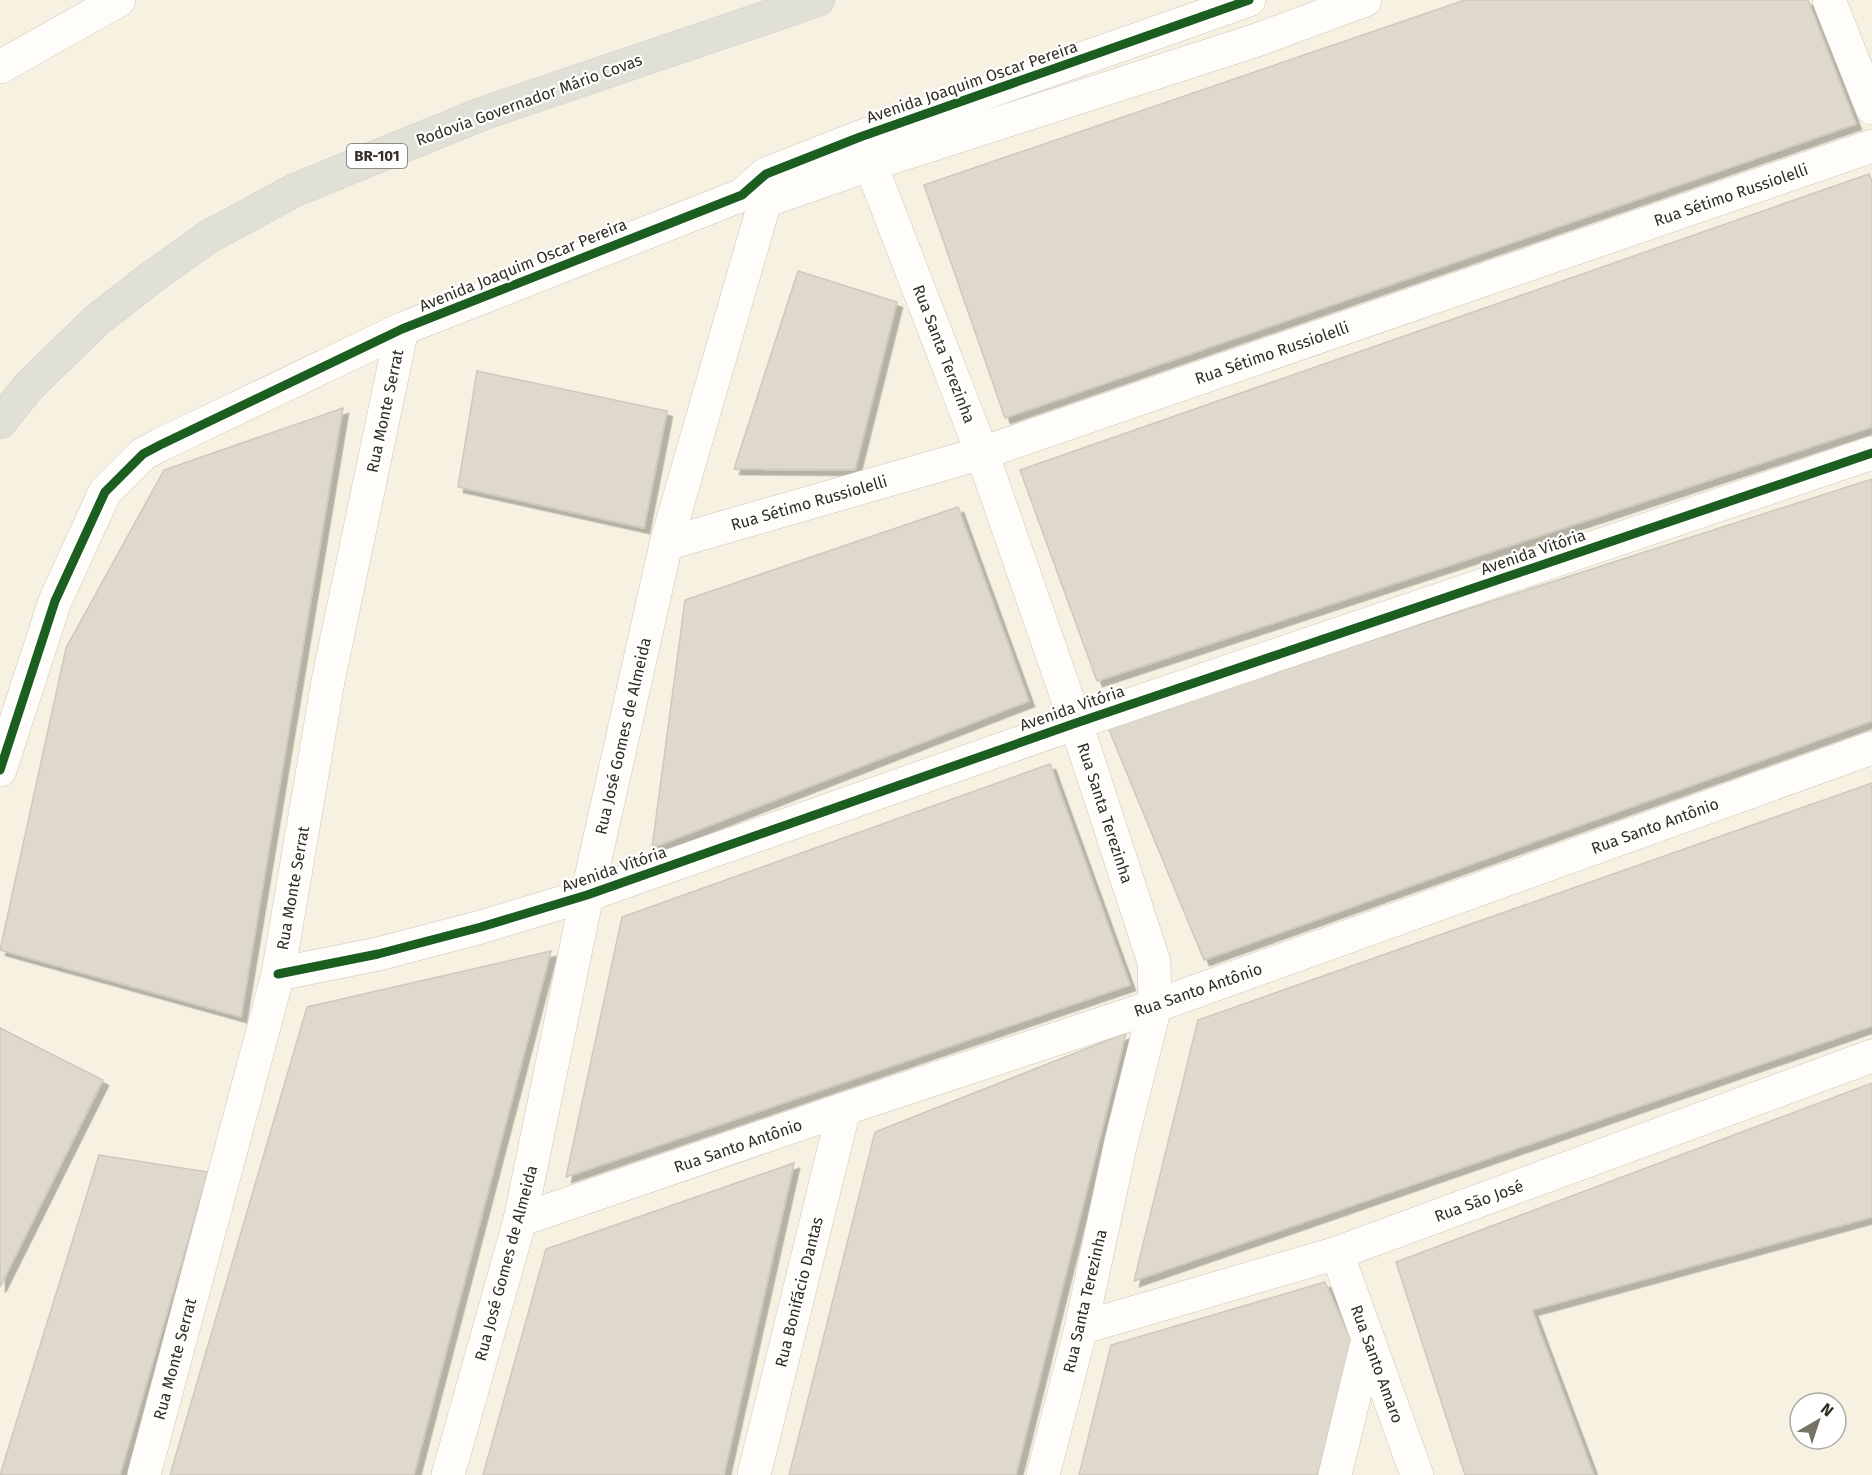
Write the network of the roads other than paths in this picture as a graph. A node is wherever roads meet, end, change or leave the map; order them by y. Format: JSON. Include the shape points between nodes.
{"nodes":[{"id":1,"x":119,"y":0,"type":"edge"},
{"id":2,"x":818,"y":0,"type":"edge"},
{"id":3,"x":1365,"y":0,"type":"edge"},
{"id":4,"x":1829,"y":0,"type":"edge"},
{"id":5,"x":1246,"y":1,"type":"edge"},
{"id":6,"x":1257,"y":40,"type":"junction"},
{"id":7,"x":0,"y":67,"type":"edge"},
{"id":8,"x":1872,"y":108,"type":"edge"},
{"id":9,"x":1872,"y":146,"type":"edge"},
{"id":10,"x":866,"y":150,"type":"junction"},
{"id":11,"x":758,"y":190,"type":"junction"},
{"id":12,"x":402,"y":329,"type":"junction"},
{"id":13,"x":0,"y":422,"type":"edge"},
{"id":14,"x":982,"y":453,"type":"junction"},
{"id":15,"x":1872,"y":453,"type":"edge"},
{"id":16,"x":666,"y":544,"type":"junction"},
{"id":17,"x":1076,"y":723,"type":"junction"},
{"id":18,"x":1872,"y":748,"type":"edge"},
{"id":19,"x":0,"y":770,"type":"edge"},
{"id":20,"x":587,"y":895,"type":"junction"},
{"id":21,"x":278,"y":974,"type":"junction"},
{"id":22,"x":1155,"y":1006,"type":"junction"},
{"id":23,"x":1872,"y":1056,"type":"edge"},
{"id":24,"x":844,"y":1109,"type":"junction"},
{"id":25,"x":520,"y":1220,"type":"junction"},
{"id":26,"x":1337,"y":1253,"type":"junction"},
{"id":27,"x":1081,"y":1328,"type":"junction"},
{"id":28,"x":1368,"y":1339,"type":"junction"},
{"id":29,"x":144,"y":1475,"type":"edge"},
{"id":30,"x":448,"y":1475,"type":"edge"},
{"id":31,"x":753,"y":1475,"type":"edge"},
{"id":32,"x":1042,"y":1475,"type":"edge"},
{"id":33,"x":1335,"y":1475,"type":"edge"},
{"id":34,"x":1417,"y":1475,"type":"edge"}],
"edges":[{"from":1,"to":7,"type":"street"},
{"from":2,"to":13,"type":"highway","name":"Rodovia Governador Mário Covas","number":"BR-101","via":[[484,113],[296,190],[208,237],[97,320],[29,386]]},
{"from":3,"to":6,"type":"street","name":"Avenida Joaquim Oscar Pereira"},
{"from":4,"to":8,"type":"street"},
{"from":5,"to":6,"type":"street"},
{"from":5,"to":10,"type":"street","name":"Avenida Joaquim Oscar Pereira"},
{"from":6,"to":10,"type":"street","name":"Avenida Joaquim Oscar Pereira"},
{"from":9,"to":14,"type":"street","name":"Rua Sétimo Russiolelli"},
{"from":10,"to":11,"type":"street","name":"Avenida Joaquim Oscar Pereira"},
{"from":10,"to":14,"type":"street","name":"Rua Santa Terezinha"},
{"from":11,"to":12,"type":"street","name":"Avenida Joaquim Oscar Pereira"},
{"from":11,"to":16,"type":"street","name":"Rua José Gomes de Almeida"},
{"from":12,"to":19,"type":"street","name":"Avenida Joaquim Oscar Pereira","via":[[160,444],[142,454],[105,492],[55,601]]},
{"from":12,"to":21,"type":"street","name":"Rua Monte Serrat","via":[[328,681]]},
{"from":14,"to":16,"type":"street","name":"Rua Sétimo Russiolelli"},
{"from":14,"to":17,"type":"street","name":"Rua Santa Terezinha"},
{"from":15,"to":17,"type":"street","name":"Avenida Vitória"},
{"from":16,"to":20,"type":"street","name":"Rua José Gomes de Almeida"},
{"from":17,"to":20,"type":"street","name":"Avenida Vitória"},
{"from":17,"to":22,"type":"street","name":"Rua Santa Terezinha","via":[[1151,950]]},
{"from":18,"to":22,"type":"street","name":"Rua Santo Antônio"},
{"from":20,"to":21,"type":"street","name":"Avenida Vitória","via":[[378,954]]},
{"from":20,"to":25,"type":"street","name":"Rua José Gomes de Almeida"},
{"from":21,"to":29,"type":"street","name":"Rua Monte Serrat"},
{"from":22,"to":24,"type":"street","name":"Rua Santo Antônio"},
{"from":22,"to":27,"type":"street","name":"Rua Santa Terezinha"},
{"from":23,"to":26,"type":"street","name":"Rua São José"},
{"from":24,"to":25,"type":"street","name":"Rua Santo Antônio"},
{"from":24,"to":31,"type":"street","name":"Rua Bonifácio Dantas"},
{"from":25,"to":30,"type":"street","name":"Rua José Gomes de Almeida"},
{"from":26,"to":27,"type":"street","name":"Rua São José"},
{"from":26,"to":28,"type":"street","name":"Rua Santo Amaro"},
{"from":27,"to":32,"type":"street","name":"Rua Santa Terezinha"},
{"from":28,"to":33,"type":"street"},
{"from":28,"to":34,"type":"street","name":"Rua Santo Amaro"}]}
